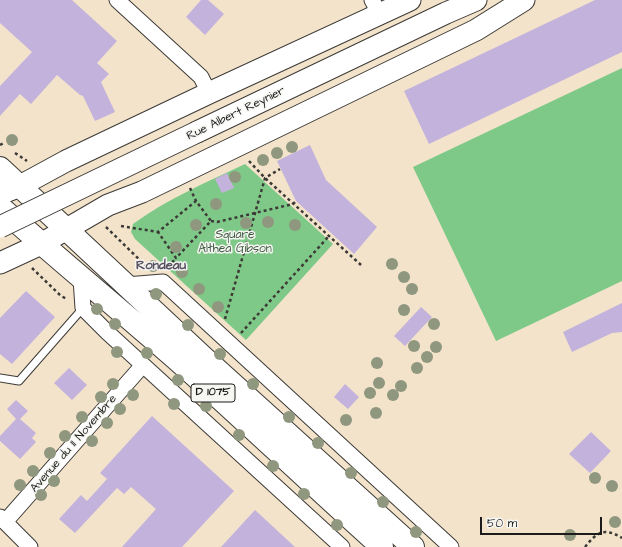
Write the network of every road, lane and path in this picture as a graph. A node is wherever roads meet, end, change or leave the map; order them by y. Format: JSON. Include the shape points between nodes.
{"nodes":[{"id":1,"x":116,"y":0,"type":"edge"},
{"id":2,"x":410,"y":0,"type":"edge"},
{"id":3,"x":474,"y":0,"type":"edge"},
{"id":4,"x":524,"y":0,"type":"edge"},
{"id":5,"x":376,"y":7,"type":"edge"},
{"id":6,"x":209,"y":92,"type":"junction"},
{"id":7,"x":4,"y":143,"type":"dead end"},
{"id":8,"x":0,"y":145,"type":"edge"},
{"id":9,"x":247,"y":159,"type":"dead end"},
{"id":10,"x":0,"y":168,"type":"edge"},
{"id":11,"x":280,"y":169,"type":"dead end"},
{"id":12,"x":265,"y":178,"type":"junction"},
{"id":13,"x":20,"y":186,"type":"junction"},
{"id":14,"x":190,"y":187,"type":"dead end"},
{"id":15,"x":0,"y":194,"type":"edge"},
{"id":16,"x":196,"y":201,"type":"junction"},
{"id":17,"x":296,"y":201,"type":"dead end"},
{"id":18,"x":293,"y":204,"type":"junction"},
{"id":19,"x":0,"y":207,"type":"edge"},
{"id":20,"x":256,"y":213,"type":"junction"},
{"id":21,"x":212,"y":221,"type":"junction"},
{"id":22,"x":121,"y":226,"type":"dead end"},
{"id":23,"x":0,"y":227,"type":"edge"},
{"id":24,"x":66,"y":229,"type":"junction"},
{"id":25,"x":158,"y":232,"type":"junction"},
{"id":26,"x":329,"y":236,"type":"junction"},
{"id":27,"x":120,"y":240,"type":"dead end"},
{"id":28,"x":41,"y":244,"type":"junction"},
{"id":29,"x":176,"y":258,"type":"junction"},
{"id":30,"x":9,"y":259,"type":"edge"},
{"id":31,"x":361,"y":265,"type":"dead end"},
{"id":32,"x":164,"y":277,"type":"junction"},
{"id":33,"x":81,"y":279,"type":"junction"},
{"id":34,"x":126,"y":286,"type":"junction"},
{"id":35,"x":83,"y":308,"type":"junction"},
{"id":36,"x":224,"y":324,"type":"dead end"},
{"id":37,"x":238,"y":336,"type":"dead end"},
{"id":38,"x":143,"y":365,"type":"junction"},
{"id":39,"x":0,"y":378,"type":"edge"},
{"id":40,"x":3,"y":520,"type":"edge"},
{"id":41,"x":622,"y":538,"type":"edge"},
{"id":42,"x":30,"y":547,"type":"edge"},
{"id":43,"x":342,"y":547,"type":"edge"},
{"id":44,"x":382,"y":547,"type":"edge"},
{"id":45,"x":413,"y":547,"type":"edge"},
{"id":46,"x":451,"y":547,"type":"edge"},
{"id":47,"x":585,"y":547,"type":"edge"}],
"edges":[{"from":1,"to":6,"type":"street","via":[[201,77]]},
{"from":2,"to":5,"type":"main road"},
{"from":3,"to":23,"type":"main road","name":"Rue Albert Reynier","bridge":true},
{"from":4,"to":24,"type":"main road","via":[[476,30],[142,192],[108,205]]},
{"from":5,"to":6,"type":"main road"},
{"from":6,"to":13,"type":"main road"},
{"from":7,"to":8,"type":"path"},
{"from":9,"to":12,"type":"path"},
{"from":10,"to":13,"type":"main road","number":"D 1075"},
{"from":11,"to":12,"type":"path"},
{"from":12,"to":18,"type":"path"},
{"from":12,"to":20,"type":"path"},
{"from":13,"to":15,"type":"main road"},
{"from":13,"to":24,"type":"main road","number":"D 1075"},
{"from":14,"to":16,"type":"path"},
{"from":16,"to":21,"type":"path"},
{"from":16,"to":25,"type":"path"},
{"from":17,"to":18,"type":"path"},
{"from":18,"to":20,"type":"path"},
{"from":18,"to":26,"type":"path"},
{"from":19,"to":28,"type":"main road","number":"D 1075"},
{"from":20,"to":21,"type":"path"},
{"from":20,"to":36,"type":"path"},
{"from":21,"to":29,"type":"path"},
{"from":22,"to":25,"type":"path"},
{"from":24,"to":28,"type":"main road"},
{"from":24,"to":34,"type":"main road","number":"D 1075"},
{"from":25,"to":29,"type":"path"},
{"from":26,"to":31,"type":"path"},
{"from":26,"to":37,"type":"path"},
{"from":27,"to":32,"type":"path"},
{"from":28,"to":30,"type":"main road"},
{"from":28,"to":33,"type":"main road","number":"D 1075"},
{"from":29,"to":32,"type":"path"},
{"from":30,"to":35,"type":"path","via":[[61,296]]},
{"from":32,"to":34,"type":"street"},
{"from":32,"to":46,"type":"street"},
{"from":33,"to":35,"type":"street"},
{"from":33,"to":44,"type":"main road","number":"D 1075","via":[[183,365]]},
{"from":34,"to":45,"type":"main road","number":"D 1075"},
{"from":35,"to":38,"type":"street"},
{"from":35,"to":39,"type":"lane","via":[[19,381]]},
{"from":38,"to":40,"type":"street","name":"Avenue du 11 Novembre"},
{"from":38,"to":43,"type":"street"},
{"from":40,"to":42,"type":"street"},
{"from":41,"to":47,"type":"path","via":[[605,531],[595,535]]}]}
